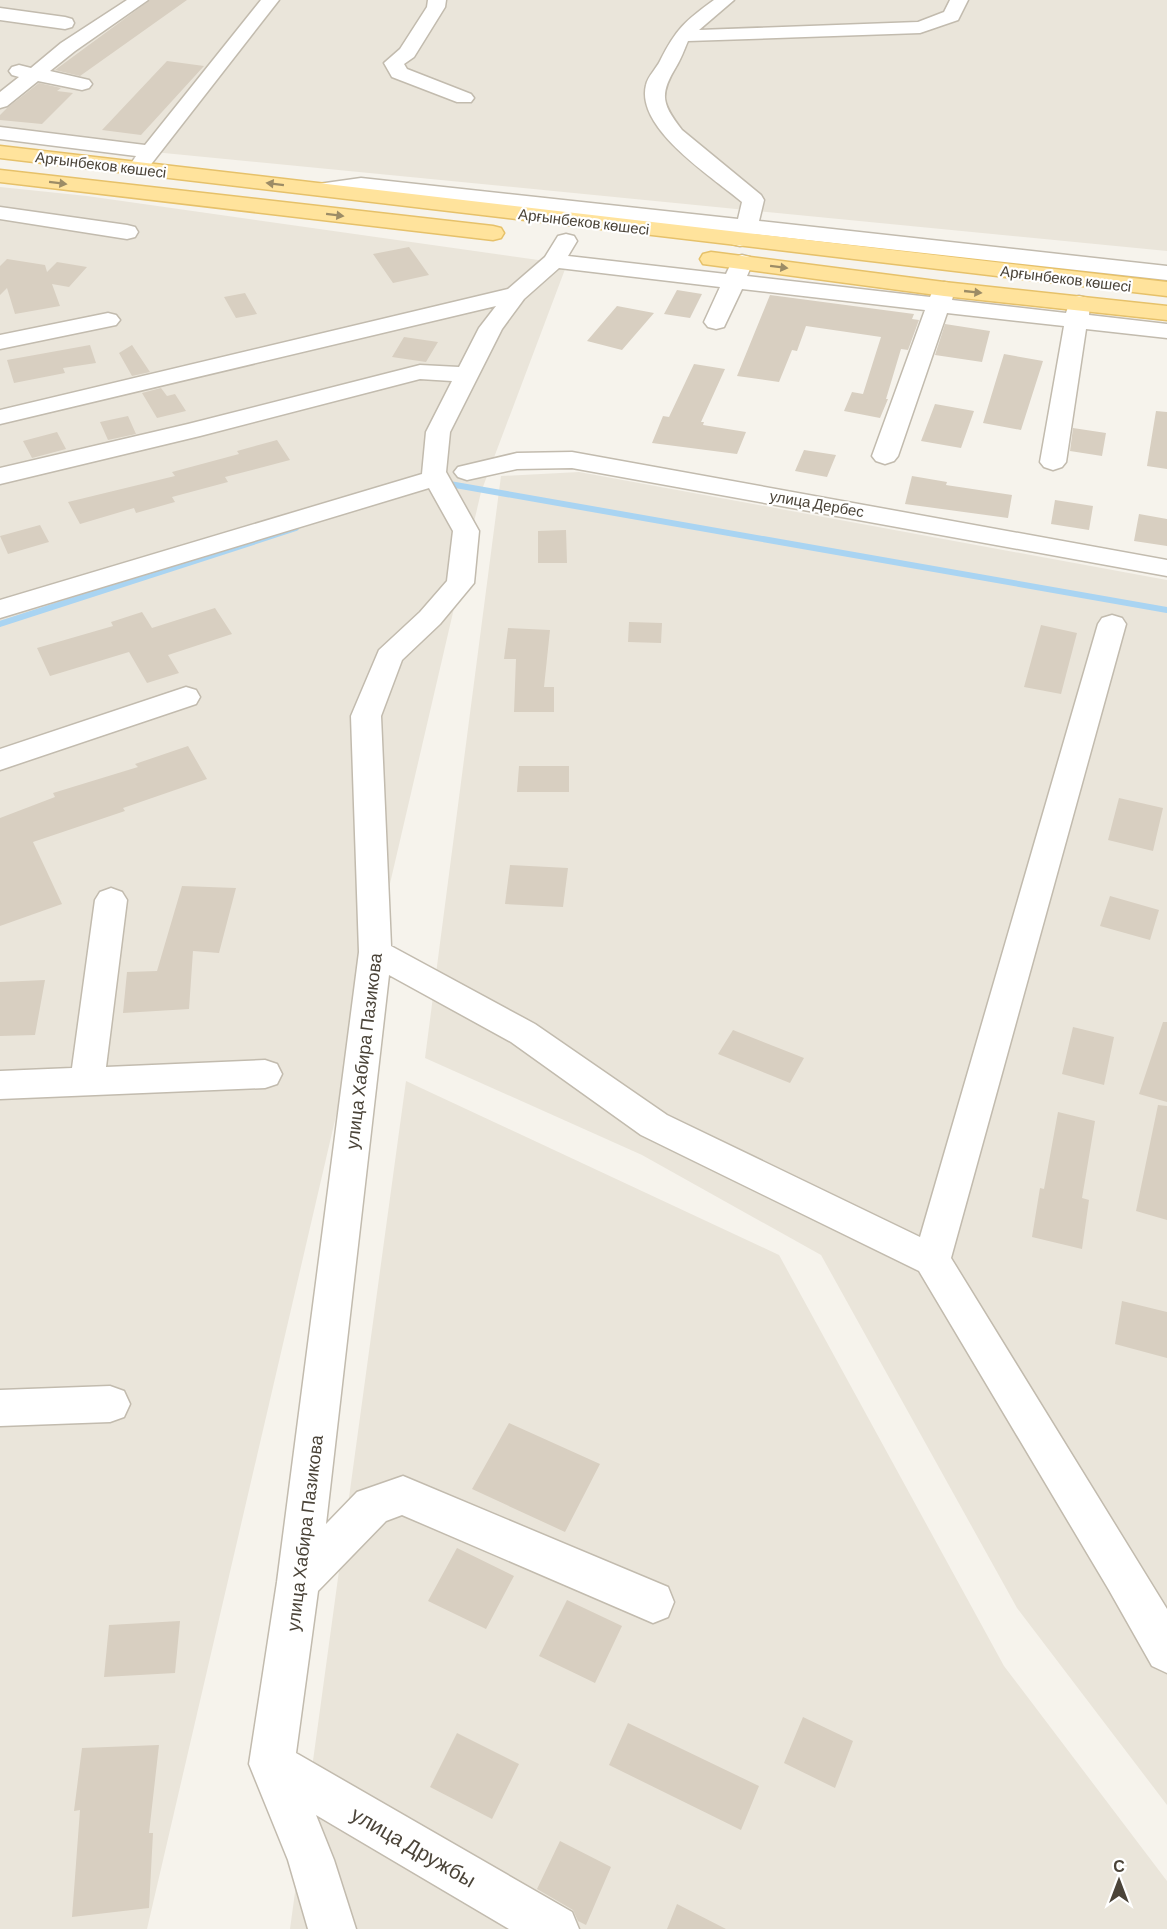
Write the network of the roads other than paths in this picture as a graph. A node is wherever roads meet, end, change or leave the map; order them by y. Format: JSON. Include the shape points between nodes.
{"nodes":[{"id":1,"x":139,"y":0,"type":"edge"},
{"id":2,"x":270,"y":0,"type":"edge"},
{"id":3,"x":437,"y":0,"type":"edge"},
{"id":4,"x":725,"y":0,"type":"edge"},
{"id":5,"x":959,"y":0,"type":"edge"},
{"id":6,"x":81,"y":11,"type":"dead end"},
{"id":7,"x":0,"y":14,"type":"edge"},
{"id":8,"x":65,"y":23,"type":"junction"},
{"id":9,"x":47,"y":36,"type":"dead end"},
{"id":10,"x":682,"y":36,"type":"junction"},
{"id":11,"x":406,"y":53,"type":"junction"},
{"id":12,"x":21,"y":55,"type":"dead end"},
{"id":13,"x":428,"y":61,"type":"dead end"},
{"id":14,"x":2,"y":70,"type":"edge"},
{"id":15,"x":33,"y":74,"type":"junction"},
{"id":16,"x":82,"y":84,"type":"dead end"},
{"id":17,"x":464,"y":98,"type":"dead end"},
{"id":18,"x":0,"y":102,"type":"edge"},
{"id":19,"x":0,"y":133,"type":"edge"},
{"id":20,"x":0,"y":152,"type":"edge"},
{"id":21,"x":145,"y":160,"type":"junction"},
{"id":22,"x":5,"y":178,"type":"edge"},
{"id":23,"x":318,"y":189,"type":"joint"},
{"id":24,"x":0,"y":213,"type":"edge"},
{"id":25,"x":128,"y":232,"type":"dead end"},
{"id":26,"x":743,"y":233,"type":"junction"},
{"id":27,"x":509,"y":235,"type":"dead end"},
{"id":28,"x":613,"y":247,"type":"dead end"},
{"id":29,"x":738,"y":272,"type":"junction"},
{"id":30,"x":1167,"y":273,"type":"edge"},
{"id":31,"x":1167,"y":289,"type":"edge"},
{"id":32,"x":516,"y":294,"type":"junction"},
{"id":33,"x":941,"y":297,"type":"junction"},
{"id":34,"x":1078,"y":312,"type":"junction"},
{"id":35,"x":1167,"y":313,"type":"edge"},
{"id":36,"x":108,"y":320,"type":"dead end"},
{"id":37,"x":716,"y":322,"type":"dead end"},
{"id":38,"x":1167,"y":331,"type":"edge"},
{"id":39,"x":0,"y":342,"type":"edge"},
{"id":40,"x":468,"y":375,"type":"junction"},
{"id":41,"x":0,"y":417,"type":"edge"},
{"id":42,"x":885,"y":456,"type":"dead end"},
{"id":43,"x":1053,"y":462,"type":"dead end"},
{"id":44,"x":451,"y":475,"type":"junction"},
{"id":45,"x":0,"y":476,"type":"edge"},
{"id":46,"x":1167,"y":568,"type":"edge"},
{"id":47,"x":0,"y":609,"type":"edge"},
{"id":48,"x":1112,"y":624,"type":"dead end"},
{"id":49,"x":186,"y":697,"type":"dead end"},
{"id":50,"x":0,"y":760,"type":"edge"},
{"id":51,"x":111,"y":900,"type":"dead end"},
{"id":52,"x":375,"y":952,"type":"junction"},
{"id":53,"x":265,"y":1074,"type":"dead end"},
{"id":54,"x":87,"y":1082,"type":"junction"},
{"id":55,"x":0,"y":1085,"type":"edge"},
{"id":56,"x":932,"y":1260,"type":"junction"},
{"id":57,"x":110,"y":1404,"type":"dead end"},
{"id":58,"x":0,"y":1408,"type":"edge"},
{"id":59,"x":298,"y":1582,"type":"junction"},
{"id":60,"x":653,"y":1602,"type":"dead end"},
{"id":61,"x":1167,"y":1651,"type":"edge"},
{"id":62,"x":272,"y":1764,"type":"junction"},
{"id":63,"x":332,"y":1929,"type":"edge"},
{"id":64,"x":555,"y":1929,"type":"edge"}],
"edges":[{"from":1,"to":15,"type":"street"},
{"from":2,"to":21,"type":"street"},
{"from":3,"to":11,"type":"street"},
{"from":4,"to":10,"type":"street"},
{"from":5,"to":10,"type":"street","via":[[951,16],[920,27]]},
{"from":6,"to":8,"type":"street"},
{"from":7,"to":8,"type":"street"},
{"from":8,"to":9,"type":"street"},
{"from":10,"to":26,"type":"street","via":[[654,88],[657,110],[668,128],[753,200]]},
{"from":11,"to":13,"type":"street"},
{"from":11,"to":17,"type":"street","via":[[394,63],[399,73]]},
{"from":12,"to":14,"type":"street"},
{"from":14,"to":15,"type":"street"},
{"from":15,"to":16,"type":"street"},
{"from":15,"to":18,"type":"street"},
{"from":19,"to":21,"type":"street"},
{"from":20,"to":21,"type":"main road","name":"Арғынбеков көшесі"},
{"from":23,"to":21,"type":"main road","name":"Арғынбеков көшесі","one_way":true},
{"from":22,"to":27,"type":"main road","name":"Арғынбеков көшесі","one_way":true},
{"from":23,"to":26,"type":"street","via":[[361,183]]},
{"from":24,"to":25,"type":"street"},
{"from":26,"to":30,"type":"street"},
{"from":26,"to":31,"type":"main road","name":"Арғынбеков көшесі"},
{"from":28,"to":29,"type":"main road","name":"Арғынбеков көшесі"},
{"from":29,"to":32,"type":"street","via":[[563,246]]},
{"from":29,"to":33,"type":"street"},
{"from":29,"to":37,"type":"street"},
{"from":32,"to":40,"type":"street","via":[[490,328]]},
{"from":32,"to":41,"type":"street"},
{"from":33,"to":34,"type":"street"},
{"from":33,"to":42,"type":"street"},
{"from":34,"to":35,"type":"main road","name":"Арғынбеков көшесі"},
{"from":34,"to":38,"type":"street"},
{"from":34,"to":43,"type":"street"},
{"from":36,"to":39,"type":"street"},
{"from":40,"to":44,"type":"street","via":[[438,432],[434,472]]},
{"from":40,"to":45,"type":"street","via":[[420,372]]},
{"from":44,"to":46,"type":"street","name":"улица Дербес","via":[[517,461],[572,460]]},
{"from":44,"to":47,"type":"street","name":"улица Дербес"},
{"from":44,"to":52,"type":"street","name":"улица Хабира Пазикова","via":[[466,531],[460,583],[389,656],[366,716]]},
{"from":48,"to":56,"type":"street"},
{"from":49,"to":50,"type":"street"},
{"from":51,"to":54,"type":"street"},
{"from":52,"to":56,"type":"street","via":[[523,1032],[654,1125]]},
{"from":52,"to":59,"type":"street","name":"улица Хабира Пазикова"},
{"from":53,"to":54,"type":"street"},
{"from":54,"to":55,"type":"street"},
{"from":56,"to":61,"type":"street"},
{"from":57,"to":58,"type":"street"},
{"from":59,"to":60,"type":"street","via":[[372,1506],[403,1495]]},
{"from":59,"to":62,"type":"street","name":"улица Хабира Пазикова"},
{"from":62,"to":63,"type":"street","via":[[311,1860]]},
{"from":62,"to":64,"type":"street","name":"улица Дружбы"}]}
